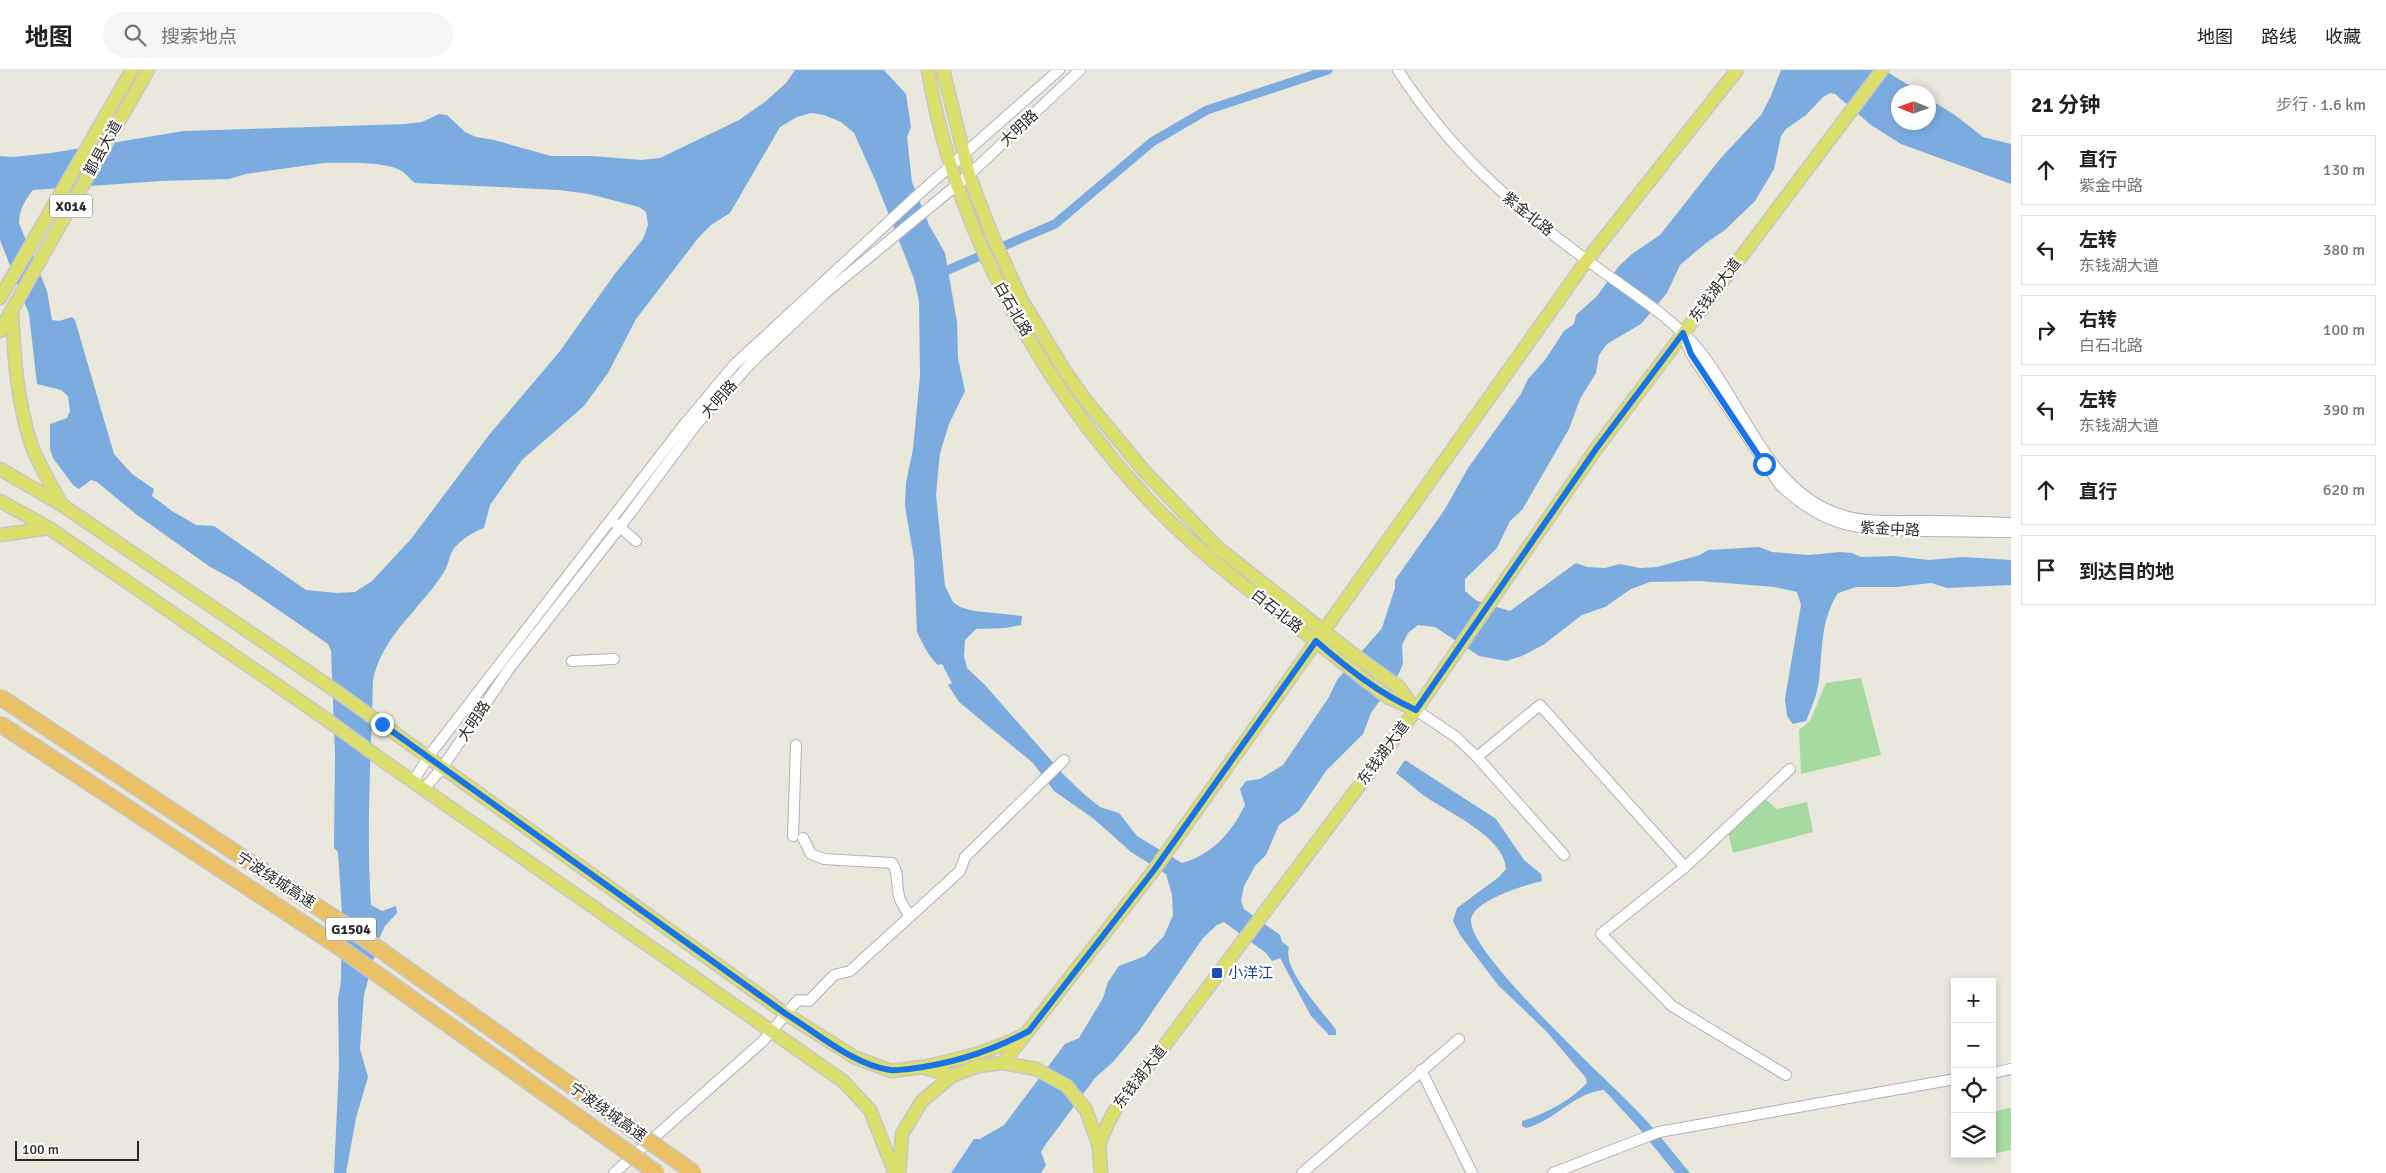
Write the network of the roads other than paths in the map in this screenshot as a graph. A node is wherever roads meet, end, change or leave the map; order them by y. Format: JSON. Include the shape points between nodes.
{"nodes":[{"id":1,"x":132,"y":70,"type":"edge"},
{"id":2,"x":148,"y":70,"type":"edge"},
{"id":3,"x":928,"y":70,"type":"edge"},
{"id":4,"x":943,"y":70,"type":"edge"},
{"id":5,"x":1059,"y":70,"type":"edge"},
{"id":6,"x":1080,"y":70,"type":"edge"},
{"id":7,"x":1398,"y":70,"type":"edge"},
{"id":8,"x":1737,"y":70,"type":"edge"},
{"id":9,"x":1882,"y":70,"type":"edge"},
{"id":10,"x":963,"y":154,"type":"junction"},
{"id":11,"x":950,"y":166,"type":"junction"},
{"id":12,"x":969,"y":175,"type":"junction"},
{"id":13,"x":956,"y":184,"type":"junction"},
{"id":14,"x":1587,"y":260,"type":"junction"},
{"id":15,"x":0,"y":298,"type":"edge"},
{"id":16,"x":14,"y":307,"type":"junction"},
{"id":17,"x":0,"y":332,"type":"edge"},
{"id":18,"x":1683,"y":333,"type":"junction"},
{"id":19,"x":0,"y":469,"type":"edge"},
{"id":20,"x":0,"y":501,"type":"edge"},
{"id":21,"x":62,"y":505,"type":"junction"},
{"id":22,"x":2011,"y":523,"type":"edge"},
{"id":23,"x":616,"y":524,"type":"junction"},
{"id":24,"x":49,"y":528,"type":"junction"},
{"id":25,"x":2011,"y":532,"type":"edge"},
{"id":26,"x":0,"y":535,"type":"edge"},
{"id":27,"x":636,"y":541,"type":"dead end"},
{"id":28,"x":1320,"y":636,"type":"junction"},
{"id":29,"x":614,"y":659,"type":"dead end"},
{"id":30,"x":572,"y":661,"type":"dead end"},
{"id":31,"x":0,"y":698,"type":"edge"},
{"id":32,"x":1416,"y":710,"type":"junction"},
{"id":33,"x":0,"y":724,"type":"edge"},
{"id":34,"x":796,"y":745,"type":"dead end"},
{"id":35,"x":428,"y":757,"type":"junction"},
{"id":36,"x":1477,"y":757,"type":"junction"},
{"id":37,"x":1060,"y":763,"type":"dead end"},
{"id":38,"x":442,"y":768,"type":"junction"},
{"id":39,"x":1790,"y":769,"type":"dead end"},
{"id":40,"x":419,"y":786,"type":"junction"},
{"id":41,"x":1564,"y":856,"type":"dead end"},
{"id":42,"x":1685,"y":867,"type":"junction"},
{"id":43,"x":910,"y":917,"type":"junction"},
{"id":44,"x":786,"y":1014,"type":"junction"},
{"id":45,"x":1029,"y":1031,"type":"junction"},
{"id":46,"x":771,"y":1033,"type":"junction"},
{"id":47,"x":1459,"y":1039,"type":"dead end"},
{"id":48,"x":1003,"y":1063,"type":"junction"},
{"id":49,"x":922,"y":1068,"type":"junction"},
{"id":50,"x":2011,"y":1069,"type":"edge"},
{"id":51,"x":1422,"y":1070,"type":"junction"},
{"id":52,"x":1996,"y":1072,"type":"edge"},
{"id":53,"x":1786,"y":1075,"type":"dead end"},
{"id":54,"x":952,"y":1076,"type":"junction"},
{"id":55,"x":1951,"y":1080,"type":"edge"},
{"id":56,"x":1098,"y":1146,"type":"junction"},
{"id":57,"x":614,"y":1173,"type":"edge"},
{"id":58,"x":656,"y":1173,"type":"edge"},
{"id":59,"x":694,"y":1173,"type":"edge"},
{"id":60,"x":897,"y":1173,"type":"edge"},
{"id":61,"x":1101,"y":1173,"type":"edge"},
{"id":62,"x":1302,"y":1173,"type":"edge"},
{"id":63,"x":1472,"y":1173,"type":"edge"},
{"id":64,"x":1553,"y":1173,"type":"edge"}],
"edges":[{"from":1,"to":15,"type":"main road","name":"鄞县大道","number":"X014"},
{"from":2,"to":16,"type":"main road","name":"鄞县大道","number":"X014"},
{"from":3,"to":11,"type":"main road","name":"白石北路"},
{"from":4,"to":10,"type":"main road","name":"白石北路"},
{"from":5,"to":10,"type":"street","name":"大明路"},
{"from":6,"to":12,"type":"street","name":"大明路"},
{"from":7,"to":14,"type":"street","name":"紫金北路","via":[[1432,118],[1485,177],[1512,203]]},
{"from":8,"to":14,"type":"main road"},
{"from":9,"to":18,"type":"main road","name":"东钱湖大道"},
{"from":10,"to":11,"type":"street","name":"大明路"},
{"from":10,"to":12,"type":"main road","name":"白石北路"},
{"from":11,"to":13,"type":"main road","name":"白石北路"},
{"from":11,"to":23,"type":"street","name":"大明路","via":[[734,365],[683,426]]},
{"from":12,"to":13,"type":"street","name":"大明路"},
{"from":12,"to":28,"type":"main road","name":"白石北路","via":[[1022,299],[1063,368],[1104,424],[1218,548]]},
{"from":13,"to":23,"type":"street","name":"大明路","via":[[823,295],[750,364]]},
{"from":13,"to":28,"type":"main road","name":"白石北路","via":[[994,276],[1078,413],[1133,481],[1211,559]]},
{"from":14,"to":18,"type":"street","name":"紫金北路"},
{"from":14,"to":28,"type":"main road"},
{"from":16,"to":17,"type":"main road","name":"鄞县大道","number":"X014"},
{"from":16,"to":21,"type":"main road","via":[[15,373],[31,442],[41,468]]},
{"from":18,"to":22,"type":"street","name":"紫金中路","via":[[1699,349],[1785,478],[1825,509],[1872,521]]},
{"from":18,"to":25,"type":"street","name":"紫金中路","via":[[1691,354],[1764,464],[1780,485],[1805,507],[1832,521],[1867,530]]},
{"from":18,"to":32,"type":"main road","name":"东钱湖大道","via":[[1596,449]]},
{"from":19,"to":21,"type":"main road"},
{"from":20,"to":24,"type":"main road"},
{"from":21,"to":35,"type":"main road"},
{"from":23,"to":27,"type":"street"},
{"from":23,"to":35,"type":"street","name":"大明路"},
{"from":23,"to":38,"type":"street","name":"大明路","via":[[509,669]]},
{"from":24,"to":26,"type":"main road"},
{"from":24,"to":40,"type":"main road"},
{"from":28,"to":32,"type":"main road","name":"白石北路","via":[[1349,651],[1399,687]]},
{"from":28,"to":32,"type":"main road","name":"白石北路","via":[[1342,663],[1389,698]]},
{"from":28,"to":45,"type":"main road","via":[[1154,870]]},
{"from":29,"to":30,"type":"street"},
{"from":31,"to":59,"type":"highway","name":"宁波绕城高速","number":"G1504","bridge":true,"via":[[352,929]]},
{"from":32,"to":36,"type":"street","via":[[1456,737]]},
{"from":32,"to":56,"type":"main road","name":"东钱湖大道","via":[[1162,1049],[1123,1096],[1105,1125]]},
{"from":33,"to":58,"type":"highway","name":"宁波绕城高速","number":"G1504","bridge":true,"via":[[339,947]]},
{"from":34,"to":43,"type":"street","via":[[798,837],[811,854],[824,859],[892,863],[897,870],[900,900]]},
{"from":35,"to":38,"type":"main road"},
{"from":35,"to":40,"type":"street","name":"大明路"},
{"from":36,"to":41,"type":"street"},
{"from":36,"to":42,"type":"street","via":[[1540,705]]},
{"from":37,"to":43,"type":"street","via":[[965,857],[960,871]]},
{"from":38,"to":40,"type":"street","name":"大明路"},
{"from":38,"to":44,"type":"main road"},
{"from":39,"to":42,"type":"street"},
{"from":40,"to":46,"type":"main road"},
{"from":42,"to":53,"type":"street","via":[[1601,934],[1672,1006]]},
{"from":43,"to":44,"type":"street","via":[[850,972],[834,975],[808,1001],[798,1000]]},
{"from":44,"to":46,"type":"street"},
{"from":44,"to":49,"type":"main road","via":[[854,1058],[891,1071]]},
{"from":45,"to":48,"type":"main road"},
{"from":45,"to":49,"type":"main road","via":[[1002,1046]]},
{"from":46,"to":57,"type":"street"},
{"from":46,"to":60,"type":"main road","via":[[843,1082],[870,1110]]},
{"from":47,"to":51,"type":"street"},
{"from":48,"to":54,"type":"main road","via":[[978,1066]]},
{"from":48,"to":56,"type":"main road","via":[[1036,1069],[1067,1086],[1086,1110]]},
{"from":49,"to":54,"type":"main road"},
{"from":50,"to":52,"type":"street"},
{"from":51,"to":62,"type":"street"},
{"from":51,"to":63,"type":"street"},
{"from":54,"to":60,"type":"main road","via":[[922,1101],[902,1134]]},
{"from":55,"to":64,"type":"street","via":[[1659,1132]]},
{"from":56,"to":61,"type":"main road"}]}
